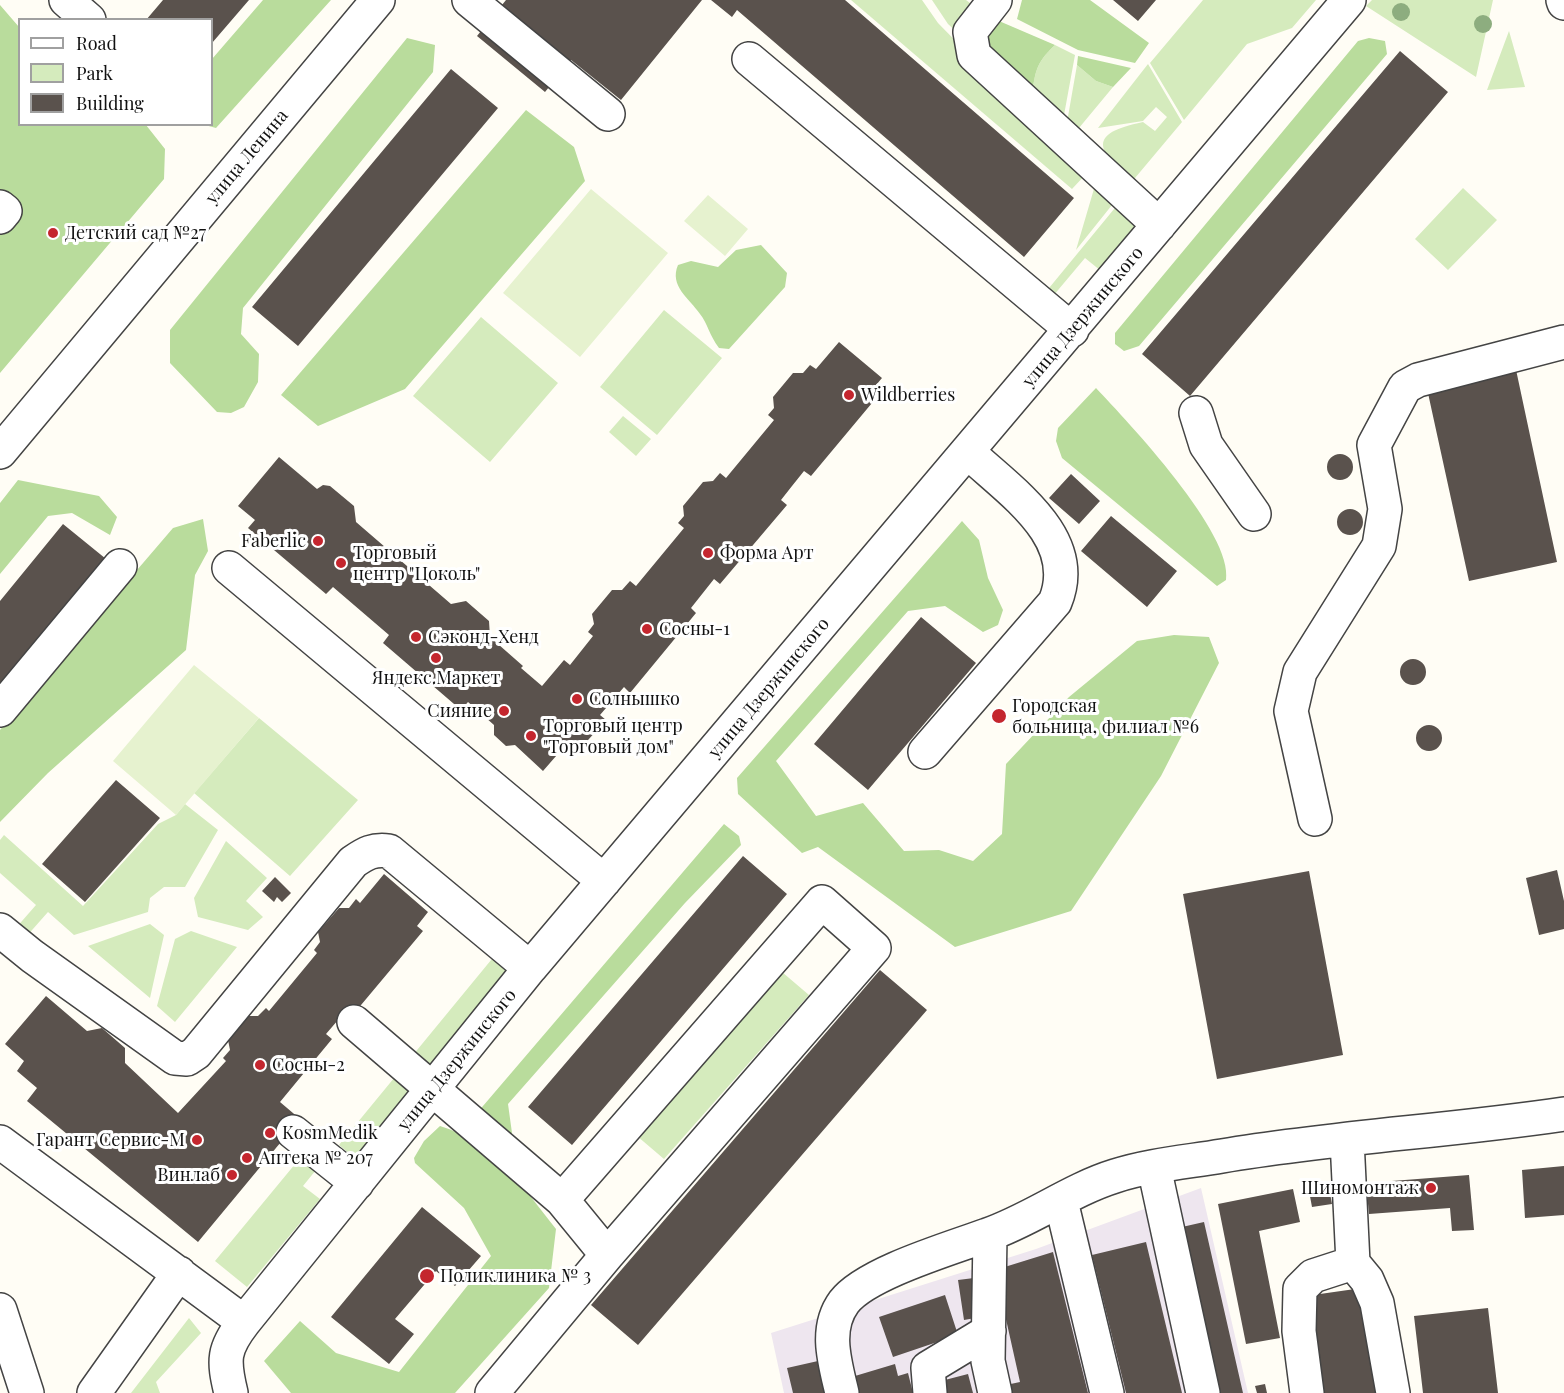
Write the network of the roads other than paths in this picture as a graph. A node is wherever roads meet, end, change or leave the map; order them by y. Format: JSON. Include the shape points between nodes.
{"nodes":[{"id":1,"x":66,"y":0,"type":"edge"},
{"id":2,"x":378,"y":0,"type":"edge"},
{"id":3,"x":469,"y":0,"type":"edge"},
{"id":4,"x":995,"y":0,"type":"edge"},
{"id":5,"x":1349,"y":0,"type":"edge"},
{"id":6,"x":87,"y":18,"type":"edge"},
{"id":7,"x":749,"y":58,"type":"dead end"},
{"id":8,"x":608,"y":114,"type":"dead end"},
{"id":9,"x":0,"y":207,"type":"edge"},
{"id":10,"x":0,"y":218,"type":"edge"},
{"id":11,"x":1160,"y":225,"type":"junction"},
{"id":12,"x":1072,"y":330,"type":"junction"},
{"id":13,"x":1564,"y":342,"type":"edge"},
{"id":14,"x":1196,"y":413,"type":"dead end"},
{"id":15,"x":0,"y":452,"type":"edge"},
{"id":16,"x":968,"y":452,"type":"junction"},
{"id":17,"x":1254,"y":514,"type":"dead end"},
{"id":18,"x":120,"y":566,"type":"dead end"},
{"id":19,"x":229,"y":568,"type":"dead end"},
{"id":20,"x":0,"y":710,"type":"edge"},
{"id":21,"x":925,"y":752,"type":"dead end"},
{"id":22,"x":1315,"y":819,"type":"dead end"},
{"id":23,"x":604,"y":880,"type":"junction"},
{"id":24,"x":0,"y":930,"type":"edge"},
{"id":25,"x":530,"y":968,"type":"junction"},
{"id":26,"x":354,"y":1022,"type":"dead end"},
{"id":27,"x":435,"y":1090,"type":"junction"},
{"id":28,"x":1564,"y":1114,"type":"edge"},
{"id":29,"x":293,"y":1132,"type":"dead end"},
{"id":30,"x":1347,"y":1140,"type":"junction"},
{"id":31,"x":0,"y":1142,"type":"edge"},
{"id":32,"x":1154,"y":1167,"type":"junction"},
{"id":33,"x":357,"y":1183,"type":"junction"},
{"id":34,"x":562,"y":1200,"type":"junction"},
{"id":35,"x":1061,"y":1201,"type":"junction"},
{"id":36,"x":990,"y":1235,"type":"junction"},
{"id":37,"x":607,"y":1255,"type":"junction"},
{"id":38,"x":1353,"y":1263,"type":"junction"},
{"id":39,"x":179,"y":1274,"type":"junction"},
{"id":40,"x":0,"y":1310,"type":"edge"},
{"id":41,"x":244,"y":1322,"type":"junction"},
{"id":42,"x":989,"y":1331,"type":"junction"},
{"id":43,"x":27,"y":1393,"type":"edge"},
{"id":44,"x":94,"y":1393,"type":"edge"},
{"id":45,"x":231,"y":1393,"type":"edge"},
{"id":46,"x":492,"y":1393,"type":"edge"},
{"id":47,"x":842,"y":1393,"type":"edge"},
{"id":48,"x":930,"y":1393,"type":"edge"},
{"id":49,"x":995,"y":1393,"type":"edge"},
{"id":50,"x":1107,"y":1393,"type":"edge"},
{"id":51,"x":1203,"y":1393,"type":"edge"},
{"id":52,"x":1306,"y":1393,"type":"edge"},
{"id":53,"x":1394,"y":1393,"type":"edge"}],
"edges":[{"from":1,"to":6,"type":"street"},
{"from":2,"to":15,"type":"street","name":"улица Ленина"},
{"from":3,"to":8,"type":"street"},
{"from":4,"to":11,"type":"street","via":[[970,32],[974,55]]},
{"from":5,"to":11,"type":"street","name":"улица Дзержинского"},
{"from":7,"to":12,"type":"street"},
{"from":9,"to":10,"type":"street","via":[[5,211]]},
{"from":11,"to":12,"type":"street","name":"улица Дзержинского"},
{"from":12,"to":16,"type":"street","name":"улица Дзержинского"},
{"from":13,"to":22,"type":"street","via":[[1418,380],[1405,387],[1396,402],[1374,445],[1385,509],[1379,546],[1300,672],[1291,711]]},
{"from":14,"to":17,"type":"street","via":[[1206,445]]},
{"from":16,"to":21,"type":"street","via":[[1041,520],[1055,542],[1063,573],[1055,602]]},
{"from":16,"to":23,"type":"street","name":"улица Дзержинского"},
{"from":18,"to":20,"type":"street"},
{"from":19,"to":23,"type":"street"},
{"from":23,"to":25,"type":"street","name":"улица Дзержинского"},
{"from":24,"to":25,"type":"street","via":[[175,1058],[187,1059],[196,1053],[353,862],[378,849],[389,851]]},
{"from":25,"to":27,"type":"street","name":"улица Дзержинского"},
{"from":26,"to":27,"type":"street"},
{"from":27,"to":33,"type":"street","name":"улица Дзержинского"},
{"from":27,"to":34,"type":"street"},
{"from":28,"to":30,"type":"street"},
{"from":29,"to":33,"type":"street"},
{"from":30,"to":32,"type":"street"},
{"from":30,"to":38,"type":"street"},
{"from":31,"to":39,"type":"street"},
{"from":32,"to":35,"type":"street","via":[[1114,1176]]},
{"from":32,"to":51,"type":"street"},
{"from":33,"to":41,"type":"street","name":"улица Дзержинского"},
{"from":34,"to":37,"type":"street"},
{"from":34,"to":37,"type":"street","via":[[822,902],[874,948]]},
{"from":35,"to":36,"type":"street"},
{"from":35,"to":50,"type":"street"},
{"from":36,"to":42,"type":"street"},
{"from":36,"to":47,"type":"street","via":[[943,1250],[864,1284],[845,1301],[833,1323],[832,1350]]},
{"from":37,"to":46,"type":"street"},
{"from":38,"to":52,"type":"street","via":[[1313,1276],[1300,1289],[1299,1331]]},
{"from":38,"to":53,"type":"street","via":[[1367,1280],[1377,1303]]},
{"from":39,"to":41,"type":"street"},
{"from":39,"to":44,"type":"street"},
{"from":40,"to":43,"type":"street"},
{"from":41,"to":45,"type":"street","name":"улица Дзержинского","via":[[225,1353]]},
{"from":42,"to":48,"type":"street","via":[[928,1368]]},
{"from":42,"to":49,"type":"street","via":[[988,1361]]}]}
